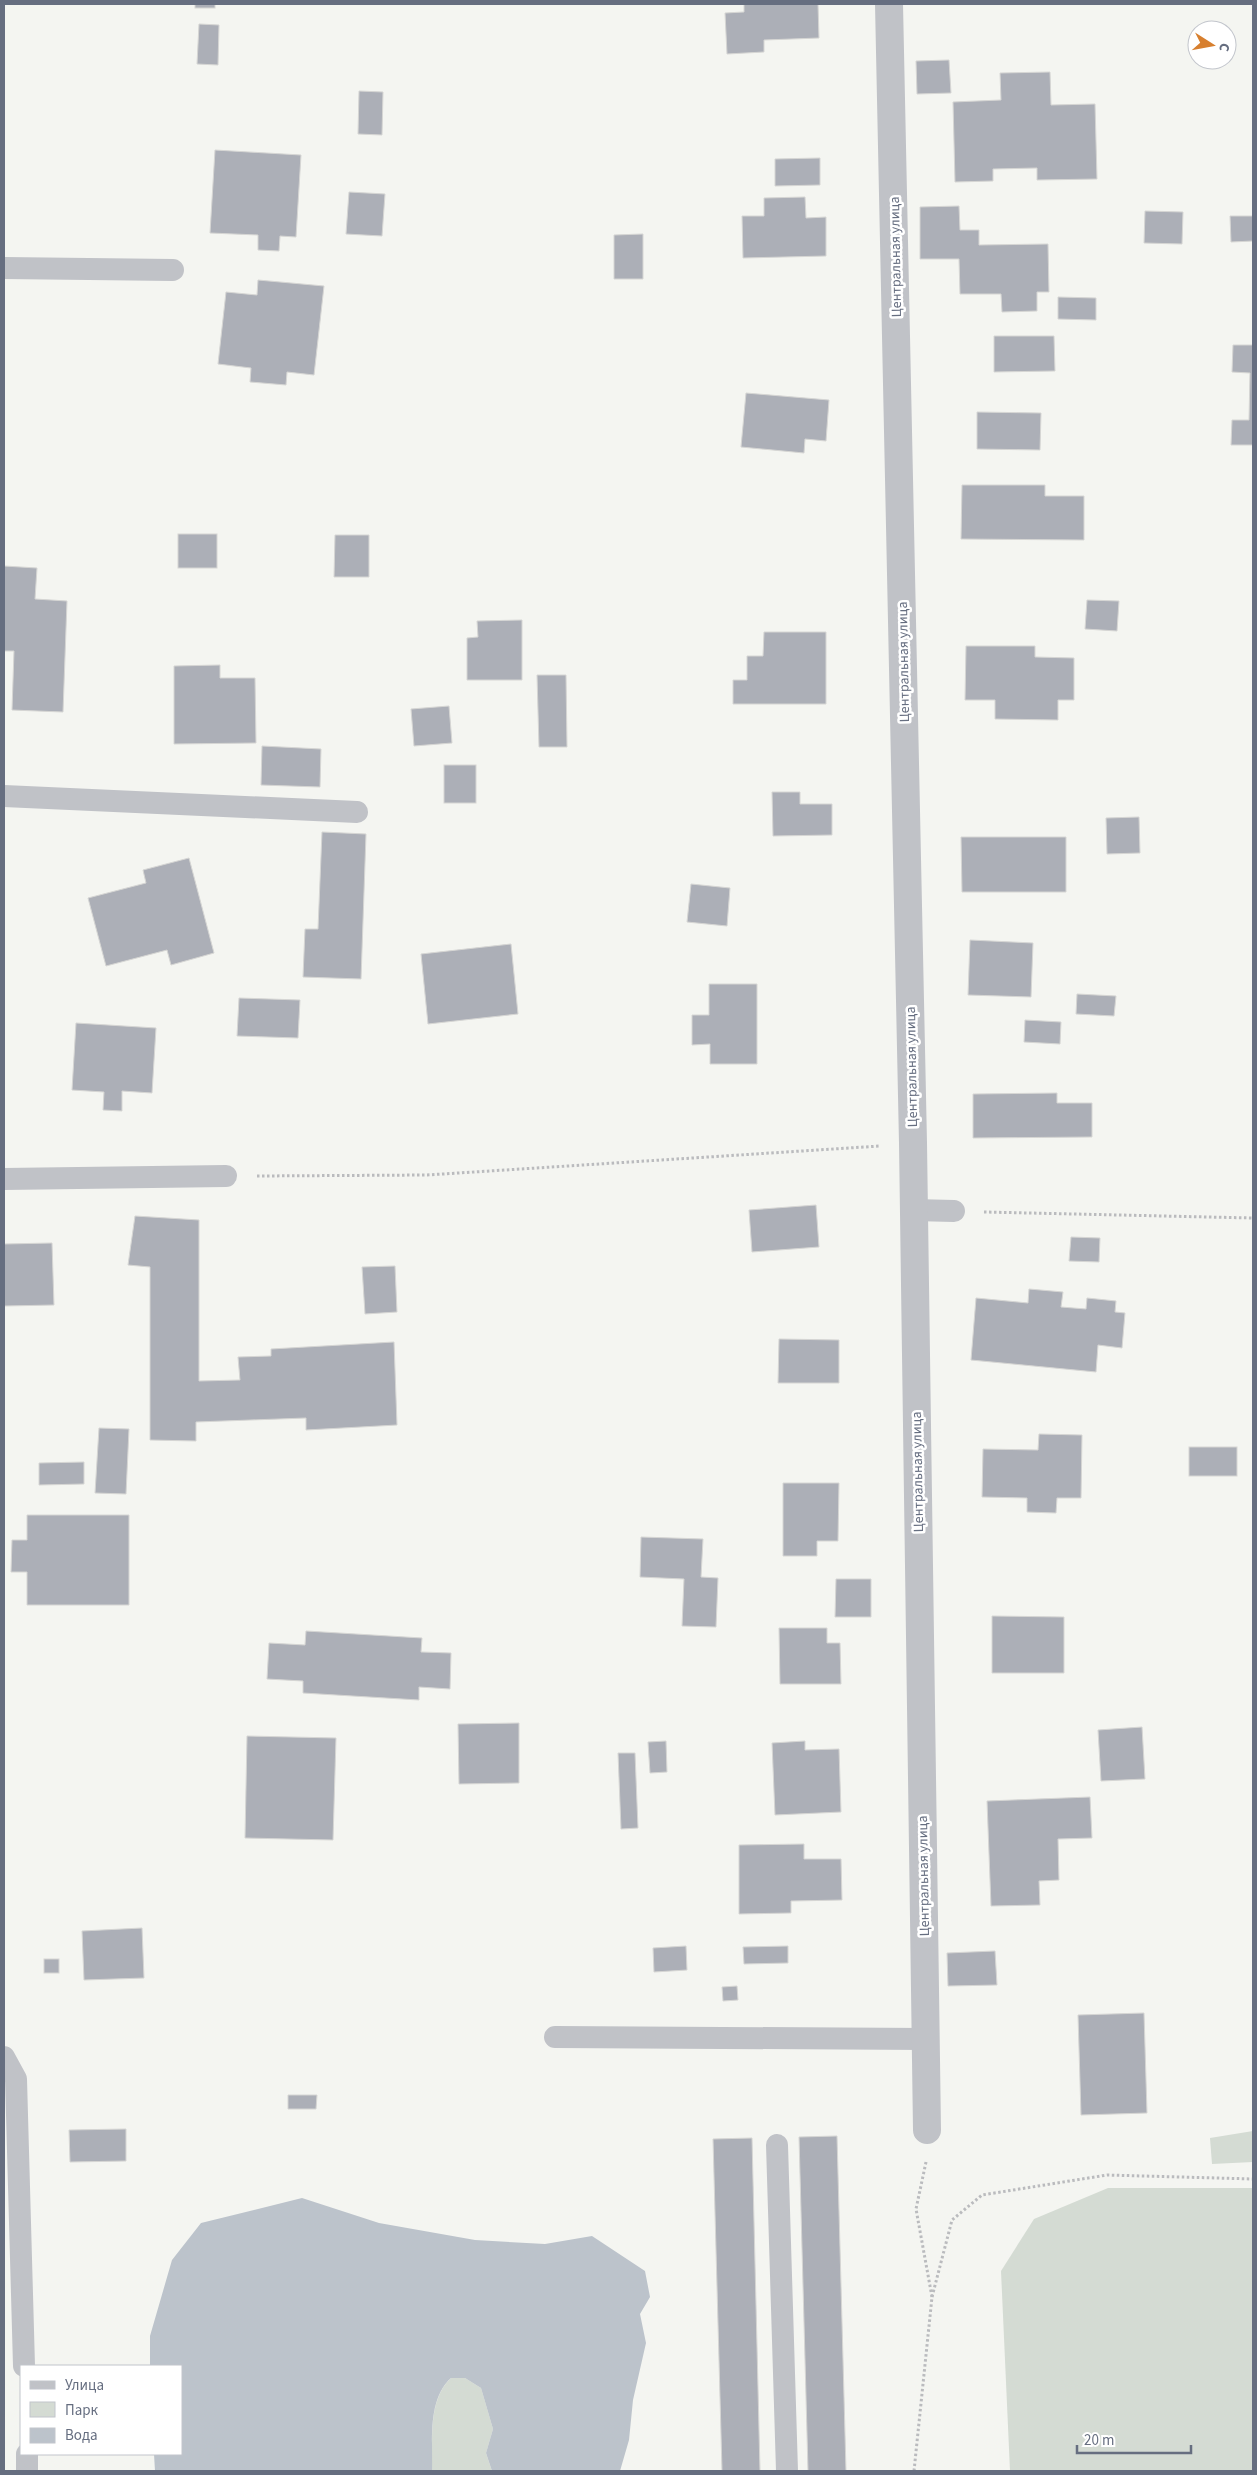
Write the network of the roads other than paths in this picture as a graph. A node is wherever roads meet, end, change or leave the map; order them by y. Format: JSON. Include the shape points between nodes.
{"nodes":[{"id":1,"x":889,"y":4,"type":"edge"},
{"id":2,"x":4,"y":268,"type":"edge"},
{"id":3,"x":173,"y":270,"type":"dead end"},
{"id":4,"x":4,"y":796,"type":"edge"},
{"id":5,"x":356,"y":812,"type":"dead end"},
{"id":6,"x":226,"y":1176,"type":"road end"},
{"id":7,"x":4,"y":1179,"type":"edge"},
{"id":8,"x":913,"y":1210,"type":"junction"},
{"id":9,"x":954,"y":1212,"type":"road end"},
{"id":10,"x":555,"y":2037,"type":"dead end"},
{"id":11,"x":926,"y":2039,"type":"junction"},
{"id":12,"x":4,"y":2057,"type":"edge"},
{"id":13,"x":927,"y":2130,"type":"road end"},
{"id":14,"x":777,"y":2145,"type":"dead end"},
{"id":15,"x":24,"y":2365,"type":"edge"},
{"id":16,"x":26,"y":2455,"type":"edge"},
{"id":17,"x":27,"y":2471,"type":"edge"},
{"id":18,"x":787,"y":2471,"type":"edge"}],
"edges":[{"from":1,"to":8,"type":"street","name":"Центральная улица"},
{"from":2,"to":3,"type":"lane"},
{"from":4,"to":5,"type":"lane"},
{"from":6,"to":7,"type":"lane"},
{"from":8,"to":9,"type":"lane"},
{"from":8,"to":11,"type":"street","name":"Центральная улица"},
{"from":10,"to":11,"type":"lane"},
{"from":11,"to":13,"type":"street","name":"Центральная улица"},
{"from":12,"to":15,"type":"lane","via":[[16,2079]]},
{"from":14,"to":18,"type":"lane"},
{"from":16,"to":17,"type":"lane"}]}
